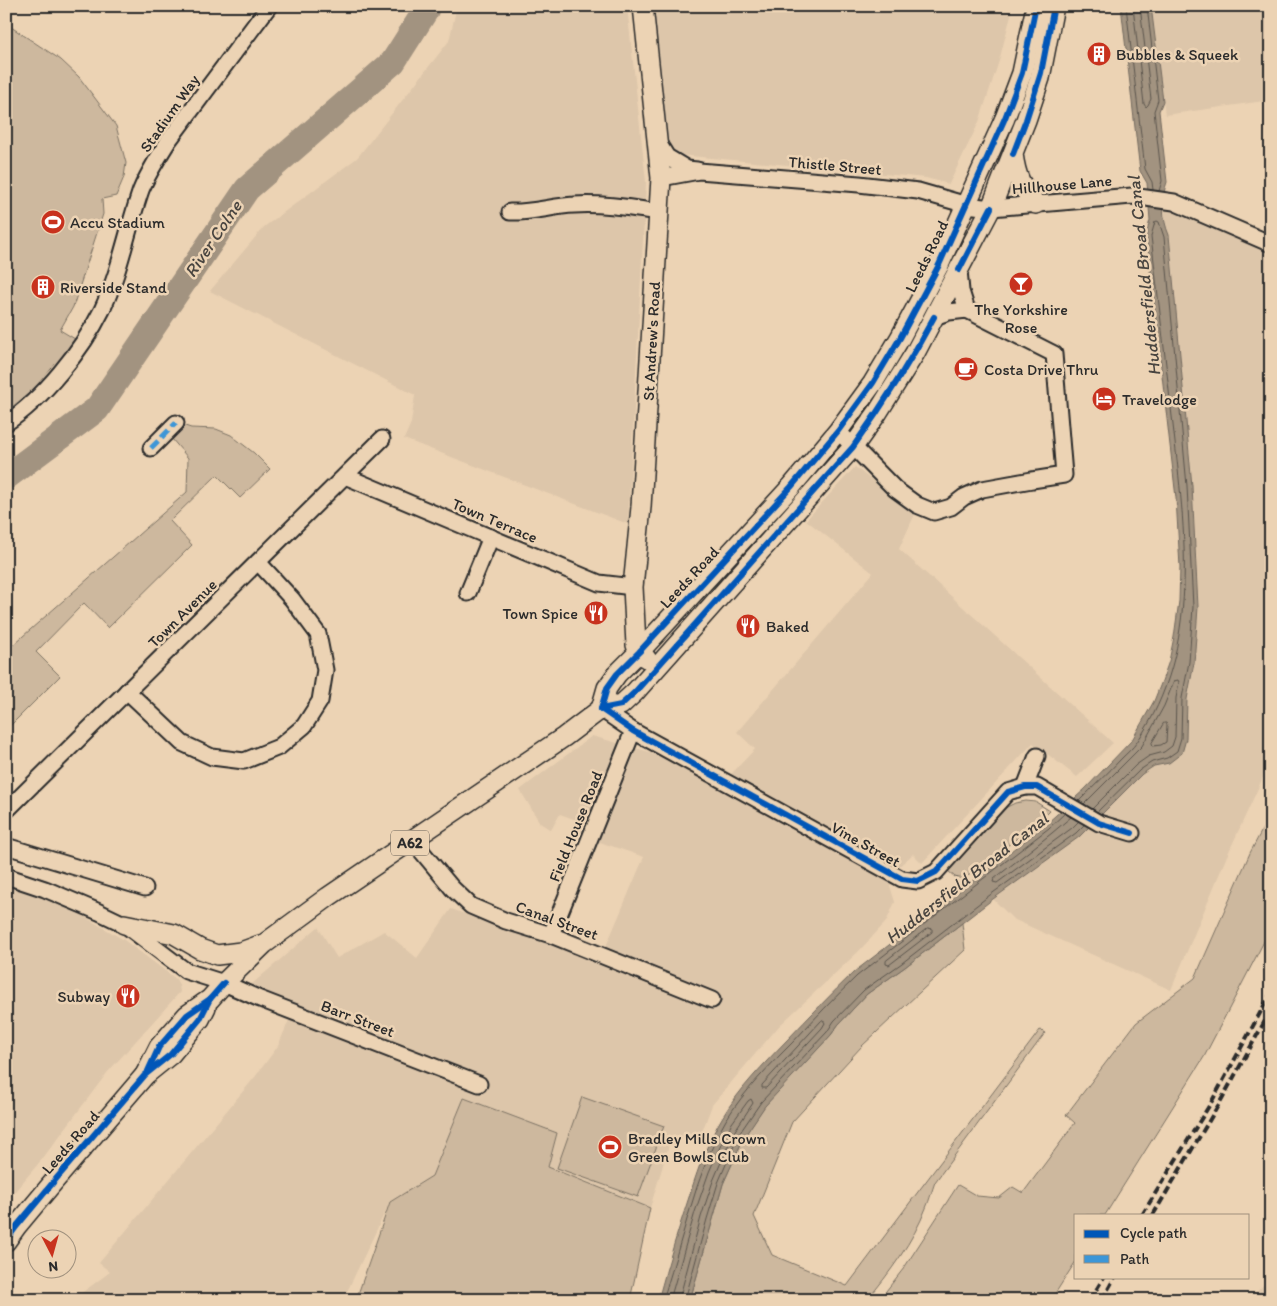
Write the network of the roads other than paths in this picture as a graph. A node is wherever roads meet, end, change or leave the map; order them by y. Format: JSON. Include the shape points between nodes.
{"nodes":[{"id":1,"x":269,"y":6,"type":"edge"},
{"id":2,"x":642,"y":6,"type":"edge"},
{"id":3,"x":1036,"y":6,"type":"edge"},
{"id":4,"x":1054,"y":6,"type":"edge"},
{"id":5,"x":657,"y":140,"type":"junction"},
{"id":6,"x":1013,"y":154,"type":"junction"},
{"id":7,"x":699,"y":171,"type":"junction"},
{"id":8,"x":661,"y":178,"type":"junction"},
{"id":9,"x":967,"y":204,"type":"junction"},
{"id":10,"x":1036,"y":204,"type":"junction"},
{"id":11,"x":991,"y":208,"type":"junction"},
{"id":12,"x":510,"y":212,"type":"dead end"},
{"id":13,"x":659,"y":212,"type":"junction"},
{"id":14,"x":1271,"y":244,"type":"edge"},
{"id":15,"x":959,"y":270,"type":"junction"},
{"id":16,"x":967,"y":310,"type":"junction"},
{"id":17,"x":934,"y":317,"type":"junction"},
{"id":18,"x":6,"y":423,"type":"edge"},
{"id":19,"x":176,"y":423,"type":"dead end"},
{"id":20,"x":838,"y":431,"type":"junction"},
{"id":21,"x":382,"y":439,"type":"dead end"},
{"id":22,"x":853,"y":447,"type":"junction"},
{"id":23,"x":151,"y":448,"type":"dead end"},
{"id":24,"x":345,"y":476,"type":"junction"},
{"id":25,"x":491,"y":537,"type":"junction"},
{"id":26,"x":258,"y":562,"type":"junction"},
{"id":27,"x":633,"y":587,"type":"junction"},
{"id":28,"x":468,"y":594,"type":"dead end"},
{"id":29,"x":639,"y":652,"type":"junction"},
{"id":30,"x":657,"y":666,"type":"junction"},
{"id":31,"x":127,"y":691,"type":"junction"},
{"id":32,"x":601,"y":709,"type":"junction"},
{"id":33,"x":633,"y":731,"type":"junction"},
{"id":34,"x":1037,"y":756,"type":"dead end"},
{"id":35,"x":1025,"y":787,"type":"junction"},
{"id":36,"x":6,"y":811,"type":"edge"},
{"id":37,"x":1132,"y":833,"type":"dead end"},
{"id":38,"x":413,"y":841,"type":"junction"},
{"id":39,"x":6,"y":846,"type":"edge"},
{"id":40,"x":6,"y":876,"type":"edge"},
{"id":41,"x":145,"y":888,"type":"dead end"},
{"id":42,"x":124,"y":924,"type":"junction"},
{"id":43,"x":551,"y":935,"type":"junction"},
{"id":44,"x":264,"y":944,"type":"junction"},
{"id":45,"x":224,"y":983,"type":"junction"},
{"id":46,"x":712,"y":1000,"type":"dead end"},
{"id":47,"x":479,"y":1084,"type":"dead end"},
{"id":48,"x":10,"y":1233,"type":"edge"}],
"edges":[{"from":1,"to":18,"type":"street","name":"Stadium Way","via":[[157,160],[142,189],[116,272],[88,336],[50,385]]},
{"from":2,"to":5,"type":"main road","name":"St Andrew's Road"},
{"from":3,"to":9,"type":"main road","name":"Leeds Road","via":[[1022,73]]},
{"from":4,"to":6,"type":"main road","name":"Leeds Road","number":"A62","via":[[1042,73]]},
{"from":5,"to":7,"type":"street","name":"Thistle Street","via":[[667,157]]},
{"from":5,"to":8,"type":"main road","name":"St Andrew's Road"},
{"from":6,"to":10,"type":"main road","via":[[1015,171]]},
{"from":6,"to":11,"type":"main road","name":"Leeds Road","number":"A62"},
{"from":7,"to":8,"type":"street","name":"Thistle Street"},
{"from":7,"to":9,"type":"street","name":"Thistle Street","via":[[918,191]]},
{"from":8,"to":13,"type":"main road","name":"St Andrew's Road"},
{"from":9,"to":11,"type":"street","name":"Hillhouse Lane"},
{"from":9,"to":20,"type":"main road","name":"Leeds Road","via":[[900,338],[873,384]]},
{"from":10,"to":11,"type":"street","name":"Hillhouse Lane"},
{"from":10,"to":14,"type":"street","name":"Hillhouse Lane","via":[[1132,196],[1174,202]]},
{"from":11,"to":15,"type":"main road","name":"Leeds Road","number":"A62"},
{"from":12,"to":13,"type":"street","via":[[522,213],[573,204]]},
{"from":13,"to":27,"type":"main road","name":"St Andrew's Road"},
{"from":15,"to":16,"type":"street"},
{"from":15,"to":17,"type":"main road","name":"Leeds Road","number":"A62"},
{"from":16,"to":17,"type":"street"},
{"from":16,"to":22,"type":"street","via":[[1054,354],[1064,476],[982,489],[951,507],[934,512],[917,505],[896,489]]},
{"from":17,"to":22,"type":"main road","name":"Leeds Road","number":"A62","via":[[915,353]]},
{"from":19,"to":23,"type":"street"},
{"from":20,"to":22,"type":"street"},
{"from":20,"to":29,"type":"main road","name":"Leeds Road"},
{"from":21,"to":24,"type":"street","name":"Town Avenue"},
{"from":22,"to":30,"type":"main road","name":"Leeds Road","number":"A62"},
{"from":24,"to":25,"type":"street","name":"Town Terrace"},
{"from":24,"to":26,"type":"street","name":"Town Avenue"},
{"from":25,"to":27,"type":"street","name":"Town Terrace","via":[[599,583]]},
{"from":25,"to":28,"type":"street"},
{"from":26,"to":31,"type":"street","name":"Town Avenue"},
{"from":26,"to":31,"type":"street","via":[[318,634],[325,670],[320,701],[304,726],[279,747],[244,761],[212,757],[182,743]]},
{"from":27,"to":29,"type":"main road","name":"St Andrew's Road"},
{"from":29,"to":30,"type":"main road"},
{"from":29,"to":32,"type":"main road","name":"Leeds Road","via":[[607,688]]},
{"from":30,"to":32,"type":"main road","name":"Leeds Road","number":"A62","via":[[621,705]]},
{"from":31,"to":36,"type":"street","name":"Town Avenue"},
{"from":32,"to":33,"type":"street","name":"Vine Street"},
{"from":32,"to":38,"type":"main road","name":"Leeds Road","number":"A62"},
{"from":33,"to":35,"type":"street","name":"Vine Street","via":[[902,879],[918,881],[936,872],[1008,792]]},
{"from":33,"to":43,"type":"street","name":"Field House Road"},
{"from":34,"to":35,"type":"street"},
{"from":35,"to":37,"type":"street","via":[[1038,787],[1100,823]]},
{"from":38,"to":43,"type":"street","name":"Canal Street","via":[[471,906]]},
{"from":38,"to":44,"type":"main road","name":"Leeds Road","number":"A62"},
{"from":39,"to":41,"type":"street"},
{"from":40,"to":42,"type":"street","name":"Barr Street","via":[[46,889]]},
{"from":42,"to":44,"type":"main road","via":[[174,934],[217,955],[241,952]]},
{"from":42,"to":45,"type":"street","name":"Barr Street","via":[[186,971]]},
{"from":43,"to":46,"type":"street","name":"Canal Street"},
{"from":44,"to":45,"type":"main road","name":"Leeds Road","number":"A62"},
{"from":45,"to":47,"type":"street","name":"Barr Street"},
{"from":45,"to":48,"type":"main road","name":"Leeds Road","number":"A62","via":[[171,1054],[145,1075]]}]}
